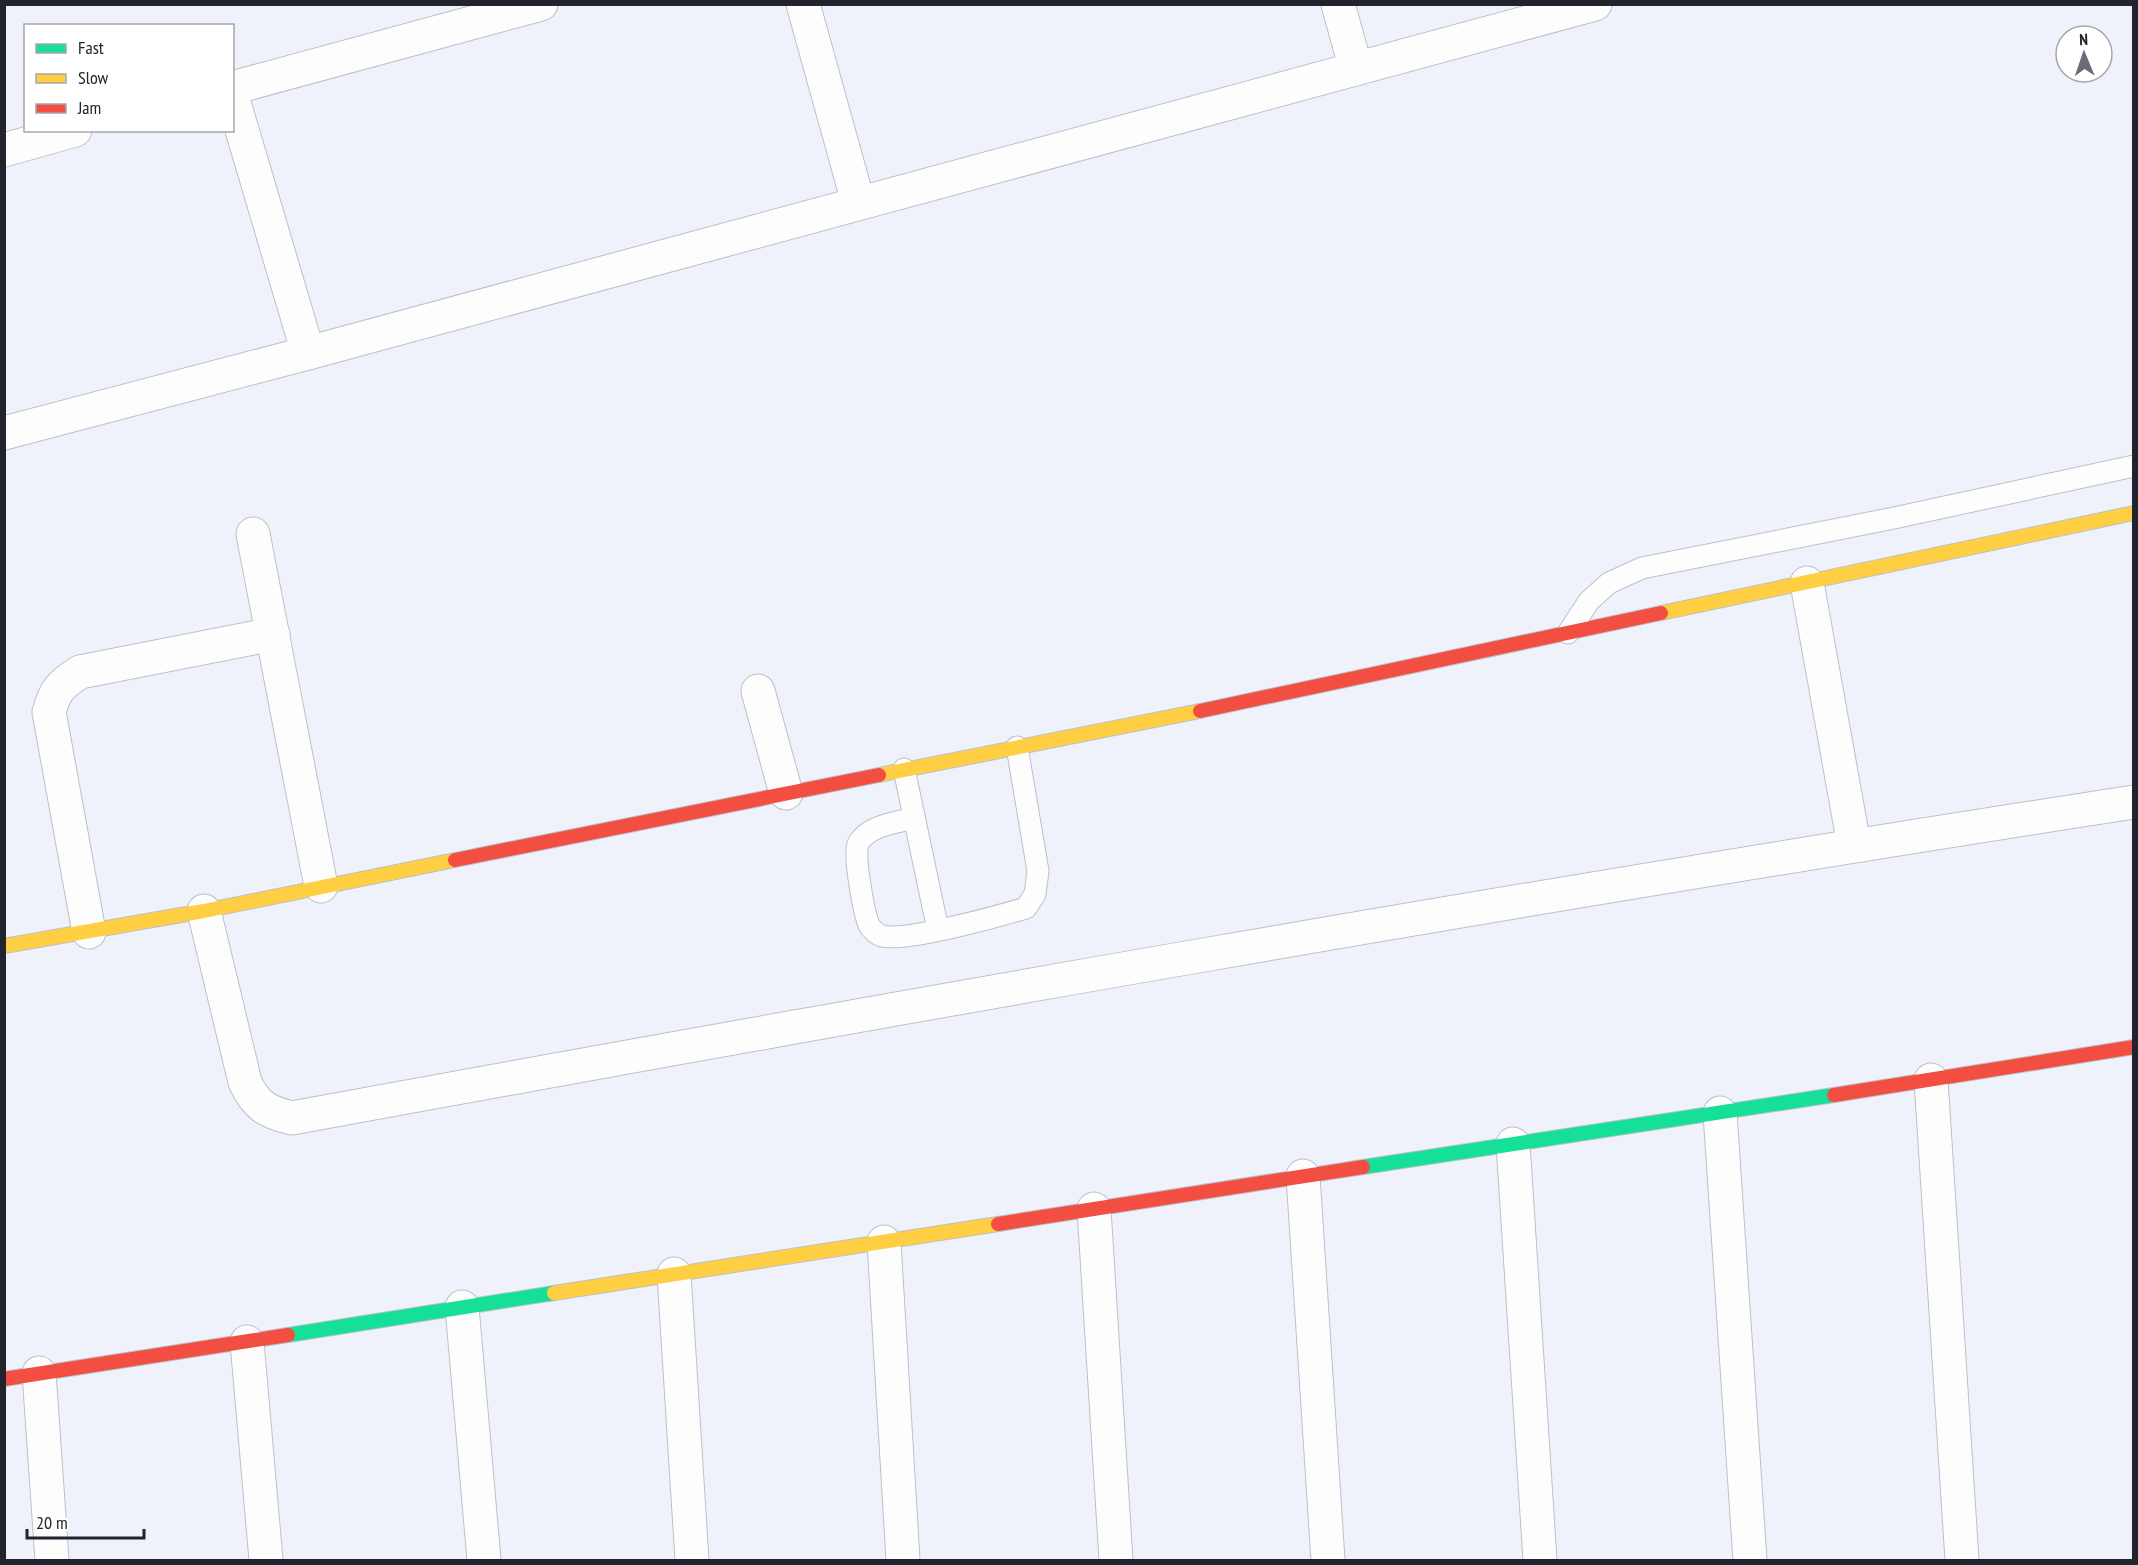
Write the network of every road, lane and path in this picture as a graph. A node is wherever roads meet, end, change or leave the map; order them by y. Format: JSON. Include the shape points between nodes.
{"nodes":[{"id":1,"x":541,"y":4,"type":"edge"},
{"id":2,"x":803,"y":4,"type":"edge"},
{"id":3,"x":1338,"y":4,"type":"edge"},
{"id":4,"x":1595,"y":4,"type":"edge"},
{"id":5,"x":1356,"y":69,"type":"junction"},
{"id":6,"x":234,"y":87,"type":"edge"},
{"id":7,"x":234,"y":103,"type":"edge"},
{"id":8,"x":68,"y":132,"type":"edge"},
{"id":9,"x":4,"y":150,"type":"edge"},
{"id":10,"x":858,"y":202,"type":"junction"},
{"id":11,"x":308,"y":353,"type":"junction"},
{"id":12,"x":4,"y":433,"type":"edge"},
{"id":13,"x":2133,"y":466,"type":"edge"},
{"id":14,"x":2133,"y":513,"type":"edge"},
{"id":15,"x":254,"y":534,"type":"dead end"},
{"id":16,"x":1808,"y":583,"type":"junction"},
{"id":17,"x":1568,"y":633,"type":"junction"},
{"id":18,"x":273,"y":634,"type":"junction"},
{"id":19,"x":758,"y":692,"type":"dead end"},
{"id":20,"x":1017,"y":747,"type":"junction"},
{"id":21,"x":904,"y":769,"type":"junction"},
{"id":22,"x":786,"y":793,"type":"junction"},
{"id":23,"x":2133,"y":802,"type":"edge"},
{"id":24,"x":914,"y":818,"type":"junction"},
{"id":25,"x":1854,"y":845,"type":"junction"},
{"id":26,"x":321,"y":886,"type":"junction"},
{"id":27,"x":204,"y":911,"type":"junction"},
{"id":28,"x":938,"y":930,"type":"junction"},
{"id":29,"x":89,"y":932,"type":"junction"},
{"id":30,"x":4,"y":946,"type":"edge"},
{"id":31,"x":2133,"y":1047,"type":"edge"},
{"id":32,"x":1931,"y":1080,"type":"junction"},
{"id":33,"x":1720,"y":1113,"type":"junction"},
{"id":34,"x":1513,"y":1144,"type":"junction"},
{"id":35,"x":1303,"y":1176,"type":"junction"},
{"id":36,"x":1094,"y":1209,"type":"junction"},
{"id":37,"x":884,"y":1242,"type":"junction"},
{"id":38,"x":674,"y":1274,"type":"junction"},
{"id":39,"x":462,"y":1306,"type":"junction"},
{"id":40,"x":247,"y":1342,"type":"junction"},
{"id":41,"x":39,"y":1373,"type":"junction"},
{"id":42,"x":4,"y":1379,"type":"edge"},
{"id":43,"x":52,"y":1560,"type":"edge"},
{"id":44,"x":266,"y":1560,"type":"edge"},
{"id":45,"x":484,"y":1560,"type":"edge"},
{"id":46,"x":692,"y":1560,"type":"edge"},
{"id":47,"x":903,"y":1560,"type":"edge"},
{"id":48,"x":1116,"y":1560,"type":"edge"},
{"id":49,"x":1328,"y":1560,"type":"edge"},
{"id":50,"x":1540,"y":1560,"type":"edge"},
{"id":51,"x":1750,"y":1560,"type":"edge"},
{"id":52,"x":1962,"y":1560,"type":"edge"}],
"edges":[{"from":1,"to":6,"type":"street"},
{"from":2,"to":10,"type":"street"},
{"from":3,"to":5,"type":"street"},
{"from":4,"to":5,"type":"street"},
{"from":5,"to":10,"type":"street"},
{"from":7,"to":11,"type":"street"},
{"from":8,"to":9,"type":"street"},
{"from":10,"to":11,"type":"street"},
{"from":11,"to":12,"type":"street"},
{"from":13,"to":17,"type":"lane","via":[[1642,568],[1609,583],[1589,601]]},
{"from":14,"to":16,"type":"street"},
{"from":15,"to":18,"type":"street"},
{"from":16,"to":17,"type":"street"},
{"from":16,"to":25,"type":"street"},
{"from":17,"to":20,"type":"street"},
{"from":18,"to":26,"type":"street"},
{"from":18,"to":29,"type":"street","via":[[80,672],[54,694],[49,712]]},
{"from":19,"to":22,"type":"street"},
{"from":20,"to":21,"type":"street"},
{"from":20,"to":28,"type":"lane","via":[[1038,871],[1035,894],[1026,908]]},
{"from":21,"to":22,"type":"street"},
{"from":21,"to":24,"type":"lane"},
{"from":22,"to":26,"type":"street"},
{"from":23,"to":25,"type":"street"},
{"from":24,"to":28,"type":"lane"},
{"from":24,"to":28,"type":"lane","via":[[880,826],[865,835],[857,846],[856,862],[869,927],[880,936],[894,937]]},
{"from":25,"to":27,"type":"street","via":[[801,1026],[292,1119],[271,1113],[252,1098],[245,1082]]},
{"from":26,"to":27,"type":"street"},
{"from":27,"to":29,"type":"street"},
{"from":29,"to":30,"type":"street"},
{"from":31,"to":32,"type":"street"},
{"from":32,"to":33,"type":"street"},
{"from":32,"to":52,"type":"street"},
{"from":33,"to":34,"type":"street"},
{"from":33,"to":51,"type":"street"},
{"from":34,"to":35,"type":"street"},
{"from":34,"to":50,"type":"street"},
{"from":35,"to":36,"type":"street"},
{"from":35,"to":49,"type":"street"},
{"from":36,"to":37,"type":"street"},
{"from":36,"to":48,"type":"street"},
{"from":37,"to":38,"type":"street"},
{"from":37,"to":47,"type":"street"},
{"from":38,"to":39,"type":"street"},
{"from":38,"to":46,"type":"street"},
{"from":39,"to":40,"type":"street"},
{"from":39,"to":45,"type":"street"},
{"from":40,"to":41,"type":"street"},
{"from":40,"to":44,"type":"street"},
{"from":41,"to":42,"type":"street"},
{"from":41,"to":43,"type":"street"}]}
